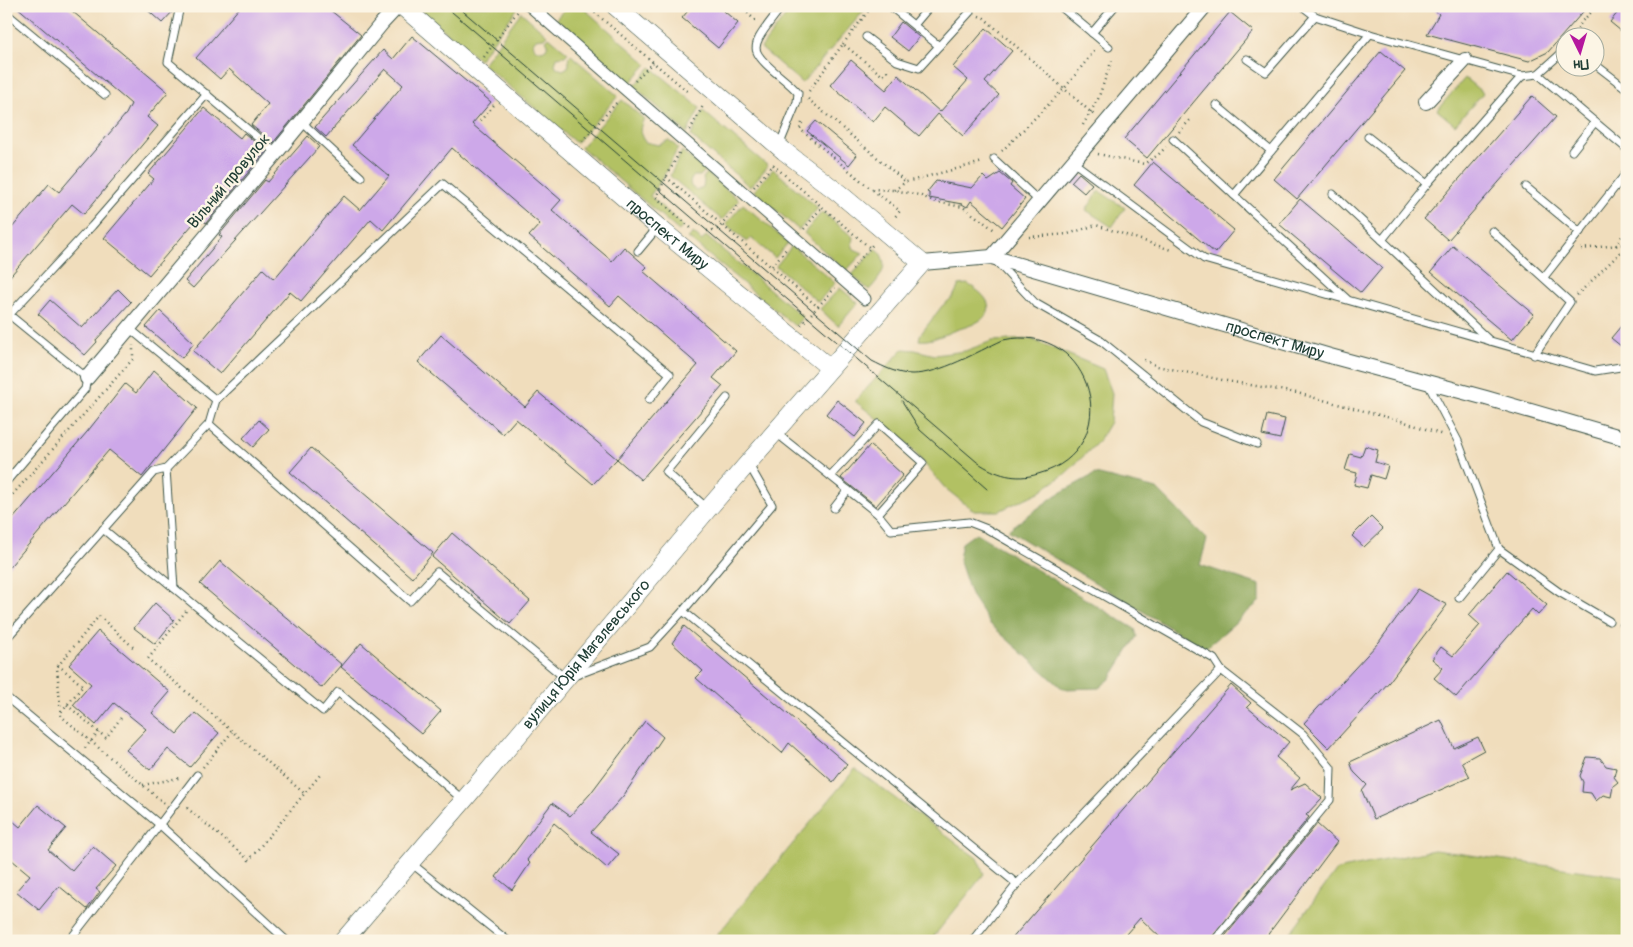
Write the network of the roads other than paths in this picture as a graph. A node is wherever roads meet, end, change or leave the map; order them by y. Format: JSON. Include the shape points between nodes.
{"nodes":[{"id":1,"x":180,"y":6,"type":"edge"},
{"id":2,"x":400,"y":6,"type":"edge"},
{"id":3,"x":530,"y":6,"type":"edge"},
{"id":4,"x":615,"y":6,"type":"edge"},
{"id":5,"x":782,"y":6,"type":"edge"},
{"id":6,"x":890,"y":6,"type":"edge"},
{"id":7,"x":930,"y":6,"type":"edge"},
{"id":8,"x":1060,"y":6,"type":"edge"},
{"id":9,"x":1115,"y":6,"type":"edge"},
{"id":10,"x":1205,"y":6,"type":"edge"},
{"id":11,"x":1302,"y":6,"type":"edge"},
{"id":12,"x":970,"y":12,"type":"road end"},
{"id":13,"x":6,"y":13,"type":"edge"},
{"id":14,"x":1315,"y":16,"type":"junction"},
{"id":15,"x":914,"y":25,"type":"junction"},
{"id":16,"x":1092,"y":33,"type":"junction"},
{"id":17,"x":1370,"y":34,"type":"junction"},
{"id":18,"x":866,"y":37,"type":"dead end"},
{"id":19,"x":939,"y":46,"type":"junction"},
{"id":20,"x":1109,"y":47,"type":"road end"},
{"id":21,"x":1556,"y":58,"type":"edge"},
{"id":22,"x":1247,"y":59,"type":"dead end"},
{"id":23,"x":1465,"y":60,"type":"junction"},
{"id":24,"x":1606,"y":73,"type":"edge"},
{"id":25,"x":1538,"y":74,"type":"junction"},
{"id":26,"x":1522,"y":76,"type":"junction"},
{"id":27,"x":1627,"y":90,"type":"edge"},
{"id":28,"x":207,"y":94,"type":"junction"},
{"id":29,"x":105,"y":95,"type":"dead end"},
{"id":30,"x":1426,"y":102,"type":"dead end"},
{"id":31,"x":1216,"y":105,"type":"dead end"},
{"id":32,"x":302,"y":119,"type":"junction"},
{"id":33,"x":1595,"y":122,"type":"junction"},
{"id":34,"x":1368,"y":137,"type":"dead end"},
{"id":35,"x":1173,"y":139,"type":"road end"},
{"id":36,"x":781,"y":149,"type":"junction"},
{"id":37,"x":1627,"y":149,"type":"edge"},
{"id":38,"x":1271,"y":151,"type":"junction"},
{"id":39,"x":1572,"y":151,"type":"dead end"},
{"id":40,"x":276,"y":153,"type":"junction"},
{"id":41,"x":994,"y":159,"type":"road end"},
{"id":42,"x":1077,"y":165,"type":"junction"},
{"id":43,"x":1627,"y":172,"type":"edge"},
{"id":44,"x":360,"y":177,"type":"dead end"},
{"id":45,"x":1427,"y":184,"type":"junction"},
{"id":46,"x":1526,"y":187,"type":"dead end"},
{"id":47,"x":1333,"y":194,"type":"dead end"},
{"id":48,"x":1234,"y":195,"type":"junction"},
{"id":49,"x":1039,"y":201,"type":"junction"},
{"id":50,"x":658,"y":227,"type":"junction"},
{"id":51,"x":1492,"y":231,"type":"dead end"},
{"id":52,"x":1580,"y":232,"type":"junction"},
{"id":53,"x":1382,"y":240,"type":"junction"},
{"id":54,"x":638,"y":251,"type":"dead end"},
{"id":55,"x":992,"y":257,"type":"junction"},
{"id":56,"x":922,"y":263,"type":"junction"},
{"id":57,"x":1544,"y":278,"type":"junction"},
{"id":58,"x":865,"y":299,"type":"dead end"},
{"id":59,"x":1349,"y":301,"type":"junction"},
{"id":60,"x":8,"y":314,"type":"edge"},
{"id":61,"x":131,"y":331,"type":"junction"},
{"id":62,"x":1492,"y":343,"type":"junction"},
{"id":63,"x":1534,"y":355,"type":"junction"},
{"id":64,"x":1627,"y":366,"type":"edge"},
{"id":65,"x":830,"y":368,"type":"junction"},
{"id":66,"x":87,"y":378,"type":"junction"},
{"id":67,"x":1426,"y":382,"type":"junction"},
{"id":68,"x":727,"y":398,"type":"dead end"},
{"id":69,"x":216,"y":400,"type":"junction"},
{"id":70,"x":649,"y":400,"type":"dead end"},
{"id":71,"x":209,"y":424,"type":"junction"},
{"id":72,"x":774,"y":431,"type":"junction"},
{"id":73,"x":1627,"y":439,"type":"edge"},
{"id":74,"x":1257,"y":444,"type":"dead end"},
{"id":75,"x":748,"y":463,"type":"junction"},
{"id":76,"x":166,"y":469,"type":"junction"},
{"id":77,"x":830,"y":476,"type":"junction"},
{"id":78,"x":6,"y":482,"type":"edge"},
{"id":79,"x":848,"y":490,"type":"junction"},
{"id":80,"x":834,"y":508,"type":"dead end"},
{"id":81,"x":708,"y":509,"type":"junction"},
{"id":82,"x":878,"y":514,"type":"junction"},
{"id":83,"x":104,"y":529,"type":"junction"},
{"id":84,"x":1499,"y":550,"type":"junction"},
{"id":85,"x":174,"y":588,"type":"junction"},
{"id":86,"x":1459,"y":598,"type":"dead end"},
{"id":87,"x":683,"y":611,"type":"junction"},
{"id":88,"x":1609,"y":621,"type":"dead end"},
{"id":89,"x":6,"y":639,"type":"edge"},
{"id":90,"x":1221,"y":670,"type":"junction"},
{"id":91,"x":566,"y":679,"type":"junction"},
{"id":92,"x":6,"y":697,"type":"edge"},
{"id":93,"x":197,"y":776,"type":"road end"},
{"id":94,"x":464,"y":800,"type":"junction"},
{"id":95,"x":159,"y":824,"type":"junction"},
{"id":96,"x":410,"y":863,"type":"junction"},
{"id":97,"x":1017,"y":884,"type":"junction"},
{"id":98,"x":69,"y":941,"type":"edge"},
{"id":99,"x":287,"y":941,"type":"edge"},
{"id":100,"x":343,"y":941,"type":"edge"},
{"id":101,"x":508,"y":941,"type":"edge"},
{"id":102,"x":972,"y":941,"type":"edge"},
{"id":103,"x":1214,"y":941,"type":"edge"}],
"edges":[{"from":1,"to":28,"type":"lane","via":[[168,62]]},
{"from":2,"to":32,"type":"street","name":"Вільний провулок"},
{"from":2,"to":50,"type":"street","name":"проспект Миру"},
{"from":3,"to":58,"type":"street"},
{"from":4,"to":36,"type":"street"},
{"from":5,"to":36,"type":"lane","via":[[756,46],[761,59],[798,93]]},
{"from":6,"to":15,"type":"lane"},
{"from":7,"to":15,"type":"lane"},
{"from":8,"to":16,"type":"lane"},
{"from":9,"to":16,"type":"lane"},
{"from":10,"to":42,"type":"street","via":[[1104,125]]},
{"from":11,"to":14,"type":"lane"},
{"from":12,"to":19,"type":"lane"},
{"from":13,"to":29,"type":"lane"},
{"from":14,"to":17,"type":"lane"},
{"from":14,"to":22,"type":"lane","via":[[1266,72]]},
{"from":15,"to":19,"type":"lane"},
{"from":16,"to":20,"type":"lane"},
{"from":17,"to":23,"type":"lane"},
{"from":17,"to":38,"type":"lane"},
{"from":18,"to":19,"type":"lane","via":[[897,61],[919,68]]},
{"from":21,"to":25,"type":"lane"},
{"from":23,"to":26,"type":"lane"},
{"from":23,"to":30,"type":"street"},
{"from":24,"to":27,"type":"lane"},
{"from":25,"to":26,"type":"lane"},
{"from":25,"to":33,"type":"lane"},
{"from":26,"to":45,"type":"lane"},
{"from":28,"to":40,"type":"lane"},
{"from":28,"to":60,"type":"lane","via":[[92,226]]},
{"from":31,"to":38,"type":"lane"},
{"from":32,"to":40,"type":"street","name":"Вільний провулок"},
{"from":32,"to":44,"type":"lane"},
{"from":33,"to":37,"type":"lane"},
{"from":33,"to":39,"type":"lane"},
{"from":34,"to":45,"type":"lane"},
{"from":35,"to":48,"type":"lane"},
{"from":36,"to":56,"type":"street"},
{"from":38,"to":48,"type":"lane"},
{"from":40,"to":61,"type":"street","name":"Вільний провулок"},
{"from":41,"to":49,"type":"lane"},
{"from":42,"to":49,"type":"street"},
{"from":42,"to":59,"type":"lane","via":[[1204,259]]},
{"from":43,"to":52,"type":"lane"},
{"from":45,"to":53,"type":"lane"},
{"from":46,"to":52,"type":"lane"},
{"from":47,"to":53,"type":"lane"},
{"from":48,"to":59,"type":"lane"},
{"from":49,"to":55,"type":"street"},
{"from":50,"to":54,"type":"lane"},
{"from":50,"to":65,"type":"street","name":"проспект Миру"},
{"from":51,"to":57,"type":"lane"},
{"from":52,"to":57,"type":"lane"},
{"from":53,"to":62,"type":"lane"},
{"from":55,"to":56,"type":"street","name":"проспект Миру"},
{"from":55,"to":67,"type":"street","name":"проспект Миру"},
{"from":55,"to":74,"type":"lane","via":[[1035,303],[1100,340],[1200,422]]},
{"from":56,"to":65,"type":"street"},
{"from":57,"to":63,"type":"lane","via":[[1570,302]]},
{"from":59,"to":62,"type":"lane"},
{"from":60,"to":66,"type":"lane"},
{"from":61,"to":66,"type":"street","name":"Вільний провулок"},
{"from":61,"to":69,"type":"lane"},
{"from":62,"to":63,"type":"lane"},
{"from":63,"to":64,"type":"lane","via":[[1595,371]]},
{"from":65,"to":72,"type":"street","name":"вулиця Юрія Магалевського"},
{"from":66,"to":78,"type":"lane","via":[[85,389]]},
{"from":67,"to":73,"type":"street","name":"проспект Миру"},
{"from":67,"to":84,"type":"lane","via":[[1458,441]]},
{"from":68,"to":81,"type":"lane","via":[[666,472]]},
{"from":69,"to":70,"type":"lane","via":[[443,184],[670,374]]},
{"from":69,"to":71,"type":"lane"},
{"from":71,"to":76,"type":"lane"},
{"from":71,"to":91,"type":"lane","via":[[410,601],[437,572]]},
{"from":72,"to":75,"type":"street","name":"вулиця Юрія Магалевського"},
{"from":72,"to":77,"type":"lane"},
{"from":75,"to":81,"type":"street","name":"вулиця Юрія Магалевського"},
{"from":75,"to":87,"type":"lane","via":[[772,505]]},
{"from":76,"to":83,"type":"lane","via":[[154,472]]},
{"from":76,"to":85,"type":"lane"},
{"from":77,"to":79,"type":"lane"},
{"from":77,"to":82,"type":"lane","via":[[879,424],[923,463]]},
{"from":79,"to":80,"type":"lane"},
{"from":79,"to":82,"type":"lane"},
{"from":81,"to":91,"type":"street","name":"вулиця Юрія Магалевського"},
{"from":82,"to":90,"type":"lane","via":[[891,530],[969,522],[987,529],[1214,659]]},
{"from":83,"to":85,"type":"lane"},
{"from":83,"to":89,"type":"lane"},
{"from":84,"to":86,"type":"lane"},
{"from":84,"to":88,"type":"lane","via":[[1559,592]]},
{"from":85,"to":94,"type":"lane","via":[[323,710],[338,692]]},
{"from":87,"to":91,"type":"lane","via":[[650,647]]},
{"from":87,"to":97,"type":"lane"},
{"from":90,"to":97,"type":"lane"},
{"from":90,"to":103,"type":"lane","via":[[1303,734],[1331,768],[1330,800]]},
{"from":91,"to":94,"type":"street","name":"вулиця Юрія Магалевського"},
{"from":92,"to":95,"type":"lane"},
{"from":93,"to":95,"type":"lane"},
{"from":94,"to":96,"type":"street","name":"вулиця Юрія Магалевського"},
{"from":95,"to":98,"type":"lane"},
{"from":95,"to":99,"type":"lane"},
{"from":96,"to":100,"type":"street","name":"вулиця Юрія Магалевського"},
{"from":96,"to":101,"type":"lane"},
{"from":97,"to":102,"type":"lane"}]}
